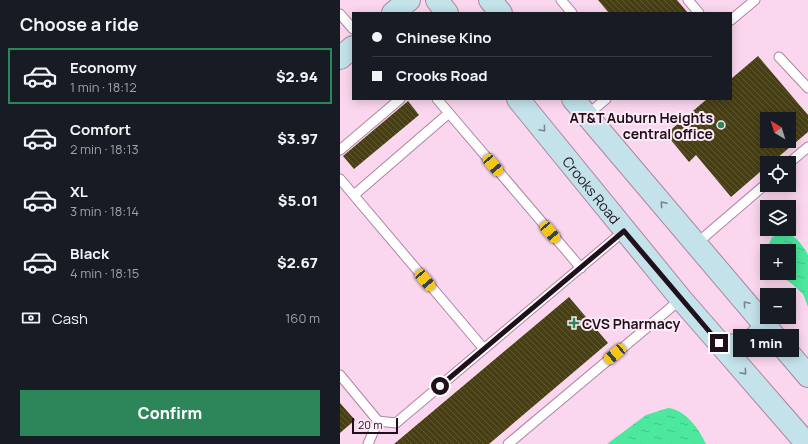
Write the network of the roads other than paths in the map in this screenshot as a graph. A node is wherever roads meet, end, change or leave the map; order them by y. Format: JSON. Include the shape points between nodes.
{"nodes":[{"id":1,"x":409,"y":0,"type":"edge"},
{"id":2,"x":437,"y":0,"type":"edge"},
{"id":3,"x":490,"y":0,"type":"edge"},
{"id":4,"x":561,"y":0,"type":"edge"},
{"id":5,"x":688,"y":0,"type":"edge"},
{"id":6,"x":755,"y":0,"type":"edge"},
{"id":7,"x":394,"y":12,"type":"edge"},
{"id":8,"x":447,"y":12,"type":"edge"},
{"id":9,"x":500,"y":12,"type":"edge"},
{"id":10,"x":571,"y":12,"type":"edge"},
{"id":11,"x":698,"y":12,"type":"edge"},
{"id":12,"x":340,"y":14,"type":"edge"},
{"id":13,"x":732,"y":19,"type":"edge"},
{"id":14,"x":352,"y":28,"type":"edge"},
{"id":15,"x":352,"y":48,"type":"edge"},
{"id":16,"x":779,"y":57,"type":"dead end"},
{"id":17,"x":340,"y":58,"type":"edge"},
{"id":18,"x":808,"y":88,"type":"edge"},
{"id":19,"x":399,"y":100,"type":"edge"},
{"id":20,"x":438,"y":100,"type":"edge"},
{"id":21,"x":519,"y":100,"type":"edge"},
{"id":22,"x":603,"y":100,"type":"edge"},
{"id":23,"x":580,"y":107,"type":"edge"},
{"id":24,"x":449,"y":113,"type":"junction"},
{"id":25,"x":808,"y":147,"type":"edge"},
{"id":26,"x":340,"y":150,"type":"edge"},
{"id":27,"x":796,"y":158,"type":"edge"},
{"id":28,"x":340,"y":179,"type":"edge"},
{"id":29,"x":760,"y":188,"type":"edge"},
{"id":30,"x":354,"y":195,"type":"junction"},
{"id":31,"x":624,"y":231,"type":"junction"},
{"id":32,"x":696,"y":244,"type":"junction"},
{"id":33,"x":581,"y":268,"type":"junction"},
{"id":34,"x":681,"y":299,"type":"junction"},
{"id":35,"x":764,"y":325,"type":"junction"},
{"id":36,"x":719,"y":343,"type":"junction"},
{"id":37,"x":484,"y":349,"type":"junction"},
{"id":38,"x":340,"y":375,"type":"edge"},
{"id":39,"x":808,"y":376,"type":"edge"},
{"id":40,"x":378,"y":421,"type":"junction"},
{"id":41,"x":368,"y":444,"type":"edge"},
{"id":42,"x":508,"y":444,"type":"edge"},
{"id":43,"x":807,"y":444,"type":"edge"}],
"edges":[{"from":1,"to":7,"type":"main road"},
{"from":2,"to":8,"type":"main road"},
{"from":3,"to":9,"type":"main road"},
{"from":4,"to":10,"type":"lane"},
{"from":5,"to":11,"type":"lane"},
{"from":6,"to":13,"type":"lane"},
{"from":12,"to":14,"type":"lane"},
{"from":15,"to":17,"type":"main road"},
{"from":16,"to":18,"type":"lane"},
{"from":19,"to":26,"type":"lane"},
{"from":20,"to":24,"type":"lane"},
{"from":21,"to":31,"type":"main road","name":"Crooks Road","one_way":true},
{"from":22,"to":23,"type":"lane"},
{"from":32,"to":23,"type":"main road","one_way":true},
{"from":24,"to":30,"type":"lane"},
{"from":24,"to":33,"type":"lane"},
{"from":25,"to":27,"type":"lane"},
{"from":28,"to":30,"type":"lane"},
{"from":29,"to":32,"type":"lane"},
{"from":30,"to":37,"type":"lane"},
{"from":31,"to":33,"type":"lane"},
{"from":31,"to":34,"type":"main road","name":"Crooks Road"},
{"from":35,"to":32,"type":"main road","one_way":true},
{"from":33,"to":37,"type":"lane"},
{"from":34,"to":36,"type":"main road","name":"Crooks Road"},
{"from":34,"to":42,"type":"lane"},
{"from":35,"to":36,"type":"main road","via":[[755,339],[747,344],[739,347]]},
{"from":35,"to":39,"type":"main road"},
{"from":36,"to":43,"type":"main road","name":"Crooks Road","one_way":true},
{"from":37,"to":40,"type":"lane","via":[[396,423]]},
{"from":38,"to":40,"type":"lane"},
{"from":40,"to":41,"type":"lane"}]}
